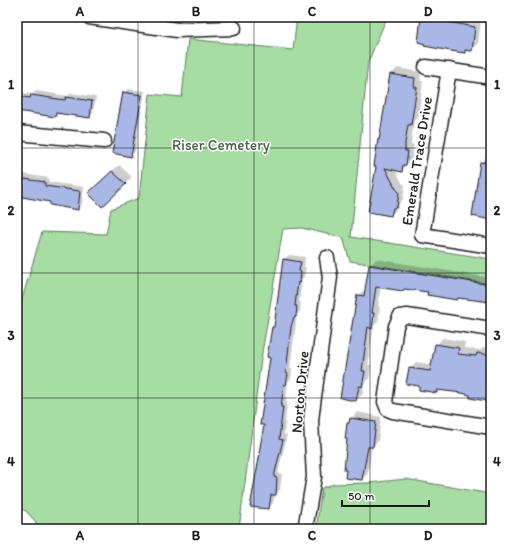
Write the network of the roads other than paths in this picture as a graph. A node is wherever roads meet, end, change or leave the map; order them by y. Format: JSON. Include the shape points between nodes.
{"nodes":[{"id":1,"x":89,"y":17,"type":"edge"},
{"id":2,"x":234,"y":28,"type":"dead end"},
{"id":3,"x":426,"y":67,"type":"dead end"},
{"id":4,"x":449,"y":70,"type":"junction"},
{"id":5,"x":491,"y":77,"type":"edge"},
{"id":6,"x":17,"y":133,"type":"edge"},
{"id":7,"x":104,"y":141,"type":"dead end"},
{"id":8,"x":491,"y":246,"type":"edge"},
{"id":9,"x":327,"y":258,"type":"dead end"},
{"id":10,"x":491,"y":329,"type":"edge"},
{"id":11,"x":491,"y":427,"type":"edge"},
{"id":12,"x":305,"y":529,"type":"edge"}],
"edges":[{"from":1,"to":2,"type":"street","via":[[177,30]]},
{"from":3,"to":4,"type":"street"},
{"from":4,"to":5,"type":"street"},
{"from":4,"to":8,"type":"street","name":"Emerald Trace Drive","via":[[422,235]]},
{"from":6,"to":7,"type":"street"},
{"from":9,"to":12,"type":"street","name":"Norton Drive","via":[[330,277],[311,421],[314,477]]},
{"from":10,"to":11,"type":"street","via":[[407,316],[400,318],[396,326],[384,402],[388,409],[393,411]]}]}
